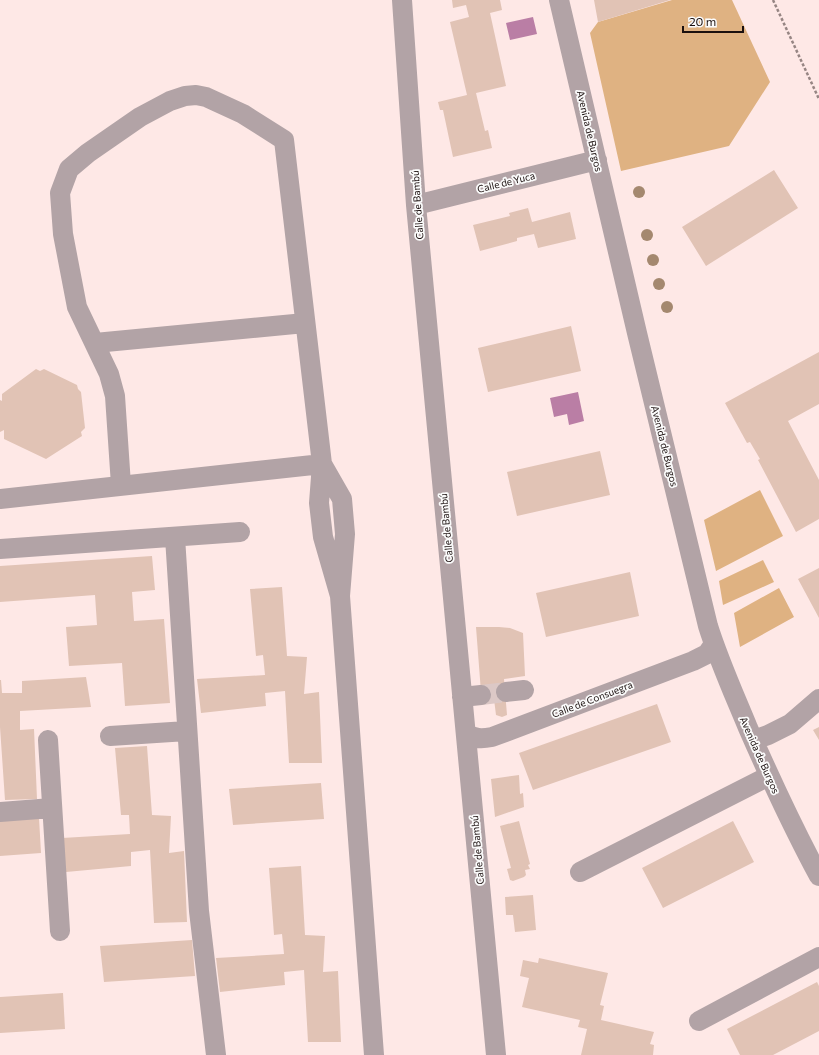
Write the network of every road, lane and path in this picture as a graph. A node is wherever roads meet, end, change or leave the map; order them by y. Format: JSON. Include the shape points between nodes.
{"nodes":[{"id":1,"x":402,"y":0,"type":"edge"},
{"id":2,"x":559,"y":0,"type":"edge"},
{"id":3,"x":772,"y":0,"type":"edge"},
{"id":4,"x":819,"y":99,"type":"edge"},
{"id":5,"x":597,"y":160,"type":"junction"},
{"id":6,"x":416,"y":206,"type":"junction"},
{"id":7,"x":305,"y":323,"type":"junction"},
{"id":8,"x":95,"y":343,"type":"junction"},
{"id":9,"x":322,"y":464,"type":"junction"},
{"id":10,"x":121,"y":485,"type":"junction"},
{"id":11,"x":0,"y":499,"type":"edge"},
{"id":12,"x":240,"y":532,"type":"dead end"},
{"id":13,"x":175,"y":537,"type":"junction"},
{"id":14,"x":0,"y":549,"type":"edge"},
{"id":15,"x":714,"y":644,"type":"junction"},
{"id":16,"x":819,"y":699,"type":"edge"},
{"id":17,"x":187,"y":731,"type":"junction"},
{"id":18,"x":466,"y":733,"type":"junction"},
{"id":19,"x":110,"y":736,"type":"dead end"},
{"id":20,"x":48,"y":740,"type":"dead end"},
{"id":21,"x":754,"y":740,"type":"junction"},
{"id":22,"x":769,"y":776,"type":"junction"},
{"id":23,"x":52,"y":808,"type":"junction"},
{"id":24,"x":0,"y":812,"type":"edge"},
{"id":25,"x":580,"y":872,"type":"dead end"},
{"id":26,"x":819,"y":876,"type":"edge"},
{"id":27,"x":60,"y":931,"type":"dead end"},
{"id":28,"x":819,"y":957,"type":"edge"},
{"id":29,"x":699,"y":1021,"type":"dead end"},
{"id":30,"x":216,"y":1055,"type":"edge"},
{"id":31,"x":374,"y":1055,"type":"edge"},
{"id":32,"x":496,"y":1055,"type":"edge"}],
"edges":[{"from":1,"to":6,"type":"street","name":"Calle de Bambú"},
{"from":2,"to":5,"type":"street","name":"Avenida de Burgos"},
{"from":3,"to":4,"type":"path"},
{"from":5,"to":6,"type":"street","name":"Calle de Yuca"},
{"from":5,"to":15,"type":"street","name":"Avenida de Burgos"},
{"from":6,"to":18,"type":"street","name":"Calle de Bambú","via":[[472,696]]},
{"from":7,"to":8,"type":"street"},
{"from":7,"to":8,"type":"street","via":[[284,140],[243,114],[206,97],[185,96],[140,117],[88,153],[69,169],[60,193],[64,234],[77,307]]},
{"from":7,"to":9,"type":"street"},
{"from":8,"to":10,"type":"street","via":[[109,374],[115,396]]},
{"from":9,"to":10,"type":"street"},
{"from":9,"to":31,"type":"street","via":[[342,500],[345,534],[340,596]]},
{"from":10,"to":11,"type":"street"},
{"from":12,"to":13,"type":"street"},
{"from":13,"to":14,"type":"street"},
{"from":13,"to":17,"type":"street"},
{"from":15,"to":18,"type":"street","name":"Calle de Consuegra","via":[[707,654],[693,661],[492,738],[474,738]]},
{"from":15,"to":21,"type":"street","name":"Avenida de Burgos"},
{"from":16,"to":21,"type":"street","via":[[790,724]]},
{"from":17,"to":19,"type":"street"},
{"from":17,"to":30,"type":"street","via":[[199,911]]},
{"from":18,"to":32,"type":"street","name":"Calle de Bambú"},
{"from":20,"to":23,"type":"street"},
{"from":21,"to":22,"type":"street","name":"Avenida de Burgos"},
{"from":22,"to":25,"type":"street"},
{"from":22,"to":26,"type":"street","name":"Avenida de Burgos"},
{"from":23,"to":24,"type":"street"},
{"from":23,"to":27,"type":"street"},
{"from":28,"to":29,"type":"street"}]}
